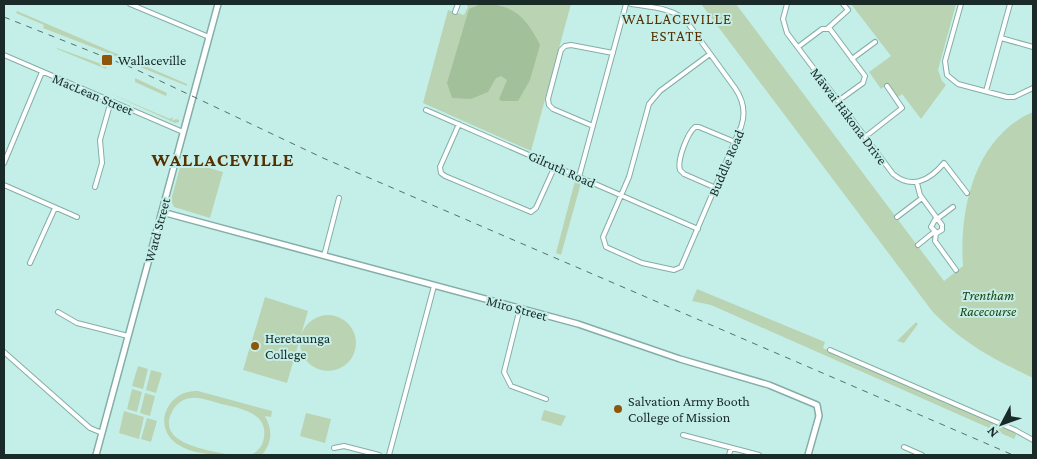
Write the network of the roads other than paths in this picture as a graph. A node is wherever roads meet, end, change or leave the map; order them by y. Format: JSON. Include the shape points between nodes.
{"nodes":[{"id":1,"x":130,"y":4,"type":"edge"},
{"id":2,"x":218,"y":4,"type":"edge"},
{"id":3,"x":458,"y":4,"type":"edge"},
{"id":4,"x":626,"y":4,"type":"edge"},
{"id":5,"x":632,"y":4,"type":"edge"},
{"id":6,"x":786,"y":4,"type":"edge"},
{"id":7,"x":843,"y":4,"type":"edge"},
{"id":8,"x":961,"y":4,"type":"edge"},
{"id":9,"x":1010,"y":4,"type":"edge"},
{"id":10,"x":456,"y":12,"type":"dead end"},
{"id":11,"x":828,"y":28,"type":"junction"},
{"id":12,"x":209,"y":37,"type":"junction"},
{"id":13,"x":1001,"y":38,"type":"junction"},
{"id":14,"x":875,"y":42,"type":"dead end"},
{"id":15,"x":798,"y":47,"type":"junction"},
{"id":16,"x":1033,"y":48,"type":"edge"},
{"id":17,"x":613,"y":53,"type":"junction"},
{"id":18,"x":710,"y":54,"type":"junction"},
{"id":19,"x":4,"y":55,"type":"edge"},
{"id":20,"x":852,"y":59,"type":"junction"},
{"id":21,"x":42,"y":72,"type":"junction"},
{"id":22,"x":887,"y":86,"type":"dead end"},
{"id":23,"x":1033,"y":88,"type":"edge"},
{"id":24,"x":986,"y":91,"type":"junction"},
{"id":25,"x":110,"y":101,"type":"junction"},
{"id":26,"x":838,"y":101,"type":"junction"},
{"id":27,"x":426,"y":110,"type":"dead end"},
{"id":28,"x":459,"y":124,"type":"junction"},
{"id":29,"x":593,"y":126,"type":"junction"},
{"id":30,"x":183,"y":132,"type":"junction"},
{"id":31,"x":865,"y":136,"type":"junction"},
{"id":32,"x":735,"y":142,"type":"junction"},
{"id":33,"x":4,"y":162,"type":"edge"},
{"id":34,"x":555,"y":166,"type":"junction"},
{"id":35,"x":579,"y":177,"type":"junction"},
{"id":36,"x":917,"y":183,"type":"junction"},
{"id":37,"x":4,"y":185,"type":"edge"},
{"id":38,"x":95,"y":186,"type":"dead end"},
{"id":39,"x":716,"y":188,"type":"junction"},
{"id":40,"x":967,"y":193,"type":"dead end"},
{"id":41,"x":621,"y":195,"type":"junction"},
{"id":42,"x":339,"y":198,"type":"dead end"},
{"id":43,"x":922,"y":198,"type":"junction"},
{"id":44,"x":953,"y":207,"type":"dead end"},
{"id":45,"x":55,"y":208,"type":"junction"},
{"id":46,"x":162,"y":212,"type":"junction"},
{"id":47,"x":76,"y":217,"type":"dead end"},
{"id":48,"x":897,"y":217,"type":"dead end"},
{"id":49,"x":937,"y":218,"type":"junction"},
{"id":50,"x":698,"y":229,"type":"junction"},
{"id":51,"x":935,"y":232,"type":"junction"},
{"id":52,"x":918,"y":245,"type":"dead end"},
{"id":53,"x":324,"y":256,"type":"junction"},
{"id":54,"x":30,"y":264,"type":"dead end"},
{"id":55,"x":956,"y":270,"type":"dead end"},
{"id":56,"x":434,"y":286,"type":"junction"},
{"id":57,"x":520,"y":308,"type":"junction"},
{"id":58,"x":58,"y":312,"type":"dead end"},
{"id":59,"x":128,"y":336,"type":"junction"},
{"id":60,"x":830,"y":350,"type":"dead end"},
{"id":61,"x":4,"y":352,"type":"edge"},
{"id":62,"x":546,"y":399,"type":"dead end"},
{"id":63,"x":102,"y":433,"type":"junction"},
{"id":64,"x":683,"y":435,"type":"dead end"},
{"id":65,"x":1033,"y":440,"type":"edge"},
{"id":66,"x":904,"y":447,"type":"dead end"},
{"id":67,"x":334,"y":448,"type":"dead end"},
{"id":68,"x":731,"y":448,"type":"junction"},
{"id":69,"x":96,"y":455,"type":"edge"},
{"id":70,"x":379,"y":455,"type":"edge"},
{"id":71,"x":389,"y":455,"type":"edge"},
{"id":72,"x":729,"y":455,"type":"edge"},
{"id":73,"x":759,"y":455,"type":"edge"},
{"id":74,"x":808,"y":455,"type":"edge"},
{"id":75,"x":922,"y":455,"type":"edge"}],
"edges":[{"from":1,"to":12,"type":"street"},
{"from":2,"to":12,"type":"street","name":"Ward Street"},
{"from":3,"to":10,"type":"street"},
{"from":4,"to":17,"type":"street"},
{"from":5,"to":18,"type":"street","name":"Buddle Road","via":[[680,16]]},
{"from":6,"to":15,"type":"street","name":"Māwai Hākona Drive","via":[[783,19]]},
{"from":7,"to":11,"type":"street","via":[[848,10]]},
{"from":8,"to":24,"type":"street","via":[[945,69],[958,84]]},
{"from":9,"to":13,"type":"street"},
{"from":11,"to":15,"type":"street"},
{"from":11,"to":20,"type":"street"},
{"from":12,"to":30,"type":"street","name":"Ward Street"},
{"from":13,"to":16,"type":"street"},
{"from":13,"to":24,"type":"street"},
{"from":14,"to":20,"type":"street"},
{"from":15,"to":26,"type":"street","name":"Māwai Hākona Drive"},
{"from":17,"to":29,"type":"street"},
{"from":17,"to":29,"type":"street","via":[[568,45],[562,48],[558,58],[549,105]]},
{"from":18,"to":32,"type":"street","name":"Buddle Road","via":[[743,103],[743,122]]},
{"from":18,"to":41,"type":"street","via":[[652,100]]},
{"from":19,"to":21,"type":"street","name":"MacLean Street"},
{"from":20,"to":26,"type":"street","via":[[865,76],[864,81]]},
{"from":21,"to":25,"type":"street","name":"MacLean Street"},
{"from":21,"to":33,"type":"street"},
{"from":22,"to":31,"type":"street","via":[[902,108]]},
{"from":23,"to":24,"type":"street","via":[[1012,98]]},
{"from":25,"to":30,"type":"street","name":"MacLean Street"},
{"from":25,"to":38,"type":"street","via":[[100,140],[102,162]]},
{"from":26,"to":31,"type":"street","name":"Māwai Hākona Drive"},
{"from":27,"to":28,"type":"street","name":"Gilruth Road"},
{"from":28,"to":34,"type":"street","name":"Gilruth Road"},
{"from":28,"to":34,"type":"street","via":[[440,167],[445,176],[531,212],[536,208]]},
{"from":29,"to":35,"type":"street"},
{"from":30,"to":46,"type":"street","name":"Ward Street"},
{"from":31,"to":36,"type":"street","name":"Māwai Hākona Drive","via":[[893,174],[905,182]]},
{"from":32,"to":39,"type":"street","name":"Buddle Road"},
{"from":32,"to":39,"type":"street","via":[[699,127],[690,133],[680,170]]},
{"from":34,"to":35,"type":"street","name":"Gilruth Road"},
{"from":35,"to":41,"type":"street","name":"Gilruth Road"},
{"from":36,"to":40,"type":"street","via":[[930,178],[944,163]]},
{"from":36,"to":43,"type":"street"},
{"from":37,"to":45,"type":"street"},
{"from":39,"to":50,"type":"street","name":"Buddle Road"},
{"from":41,"to":50,"type":"street","name":"Gilruth Road"},
{"from":41,"to":50,"type":"street","name":"Buddle Road","via":[[602,238],[608,248],[642,263],[676,270],[681,266]]},
{"from":42,"to":53,"type":"street"},
{"from":43,"to":48,"type":"street"},
{"from":43,"to":49,"type":"street"},
{"from":44,"to":49,"type":"street"},
{"from":45,"to":47,"type":"street"},
{"from":45,"to":54,"type":"street"},
{"from":46,"to":53,"type":"street","name":"Miro Street"},
{"from":46,"to":59,"type":"street","name":"Ward Street"},
{"from":49,"to":51,"type":"street","via":[[931,224]]},
{"from":49,"to":51,"type":"street","via":[[942,228]]},
{"from":51,"to":52,"type":"street"},
{"from":51,"to":55,"type":"street","via":[[935,242]]},
{"from":53,"to":56,"type":"street","name":"Miro Street"},
{"from":56,"to":57,"type":"street","name":"Miro Street"},
{"from":56,"to":71,"type":"street"},
{"from":57,"to":62,"type":"street","via":[[504,372],[512,386]]},
{"from":57,"to":74,"type":"street","name":"Miro Street","via":[[578,324],[694,364],[769,384],[814,403],[819,416]]},
{"from":58,"to":59,"type":"street","via":[[78,323]]},
{"from":59,"to":63,"type":"street","name":"Ward Street"},
{"from":60,"to":65,"type":"street"},
{"from":61,"to":63,"type":"street","via":[[90,428]]},
{"from":63,"to":69,"type":"street","name":"Ward Street"},
{"from":64,"to":68,"type":"street"},
{"from":66,"to":75,"type":"street"},
{"from":67,"to":70,"type":"street","via":[[344,446]]},
{"from":68,"to":72,"type":"street"},
{"from":68,"to":73,"type":"street"}]}
